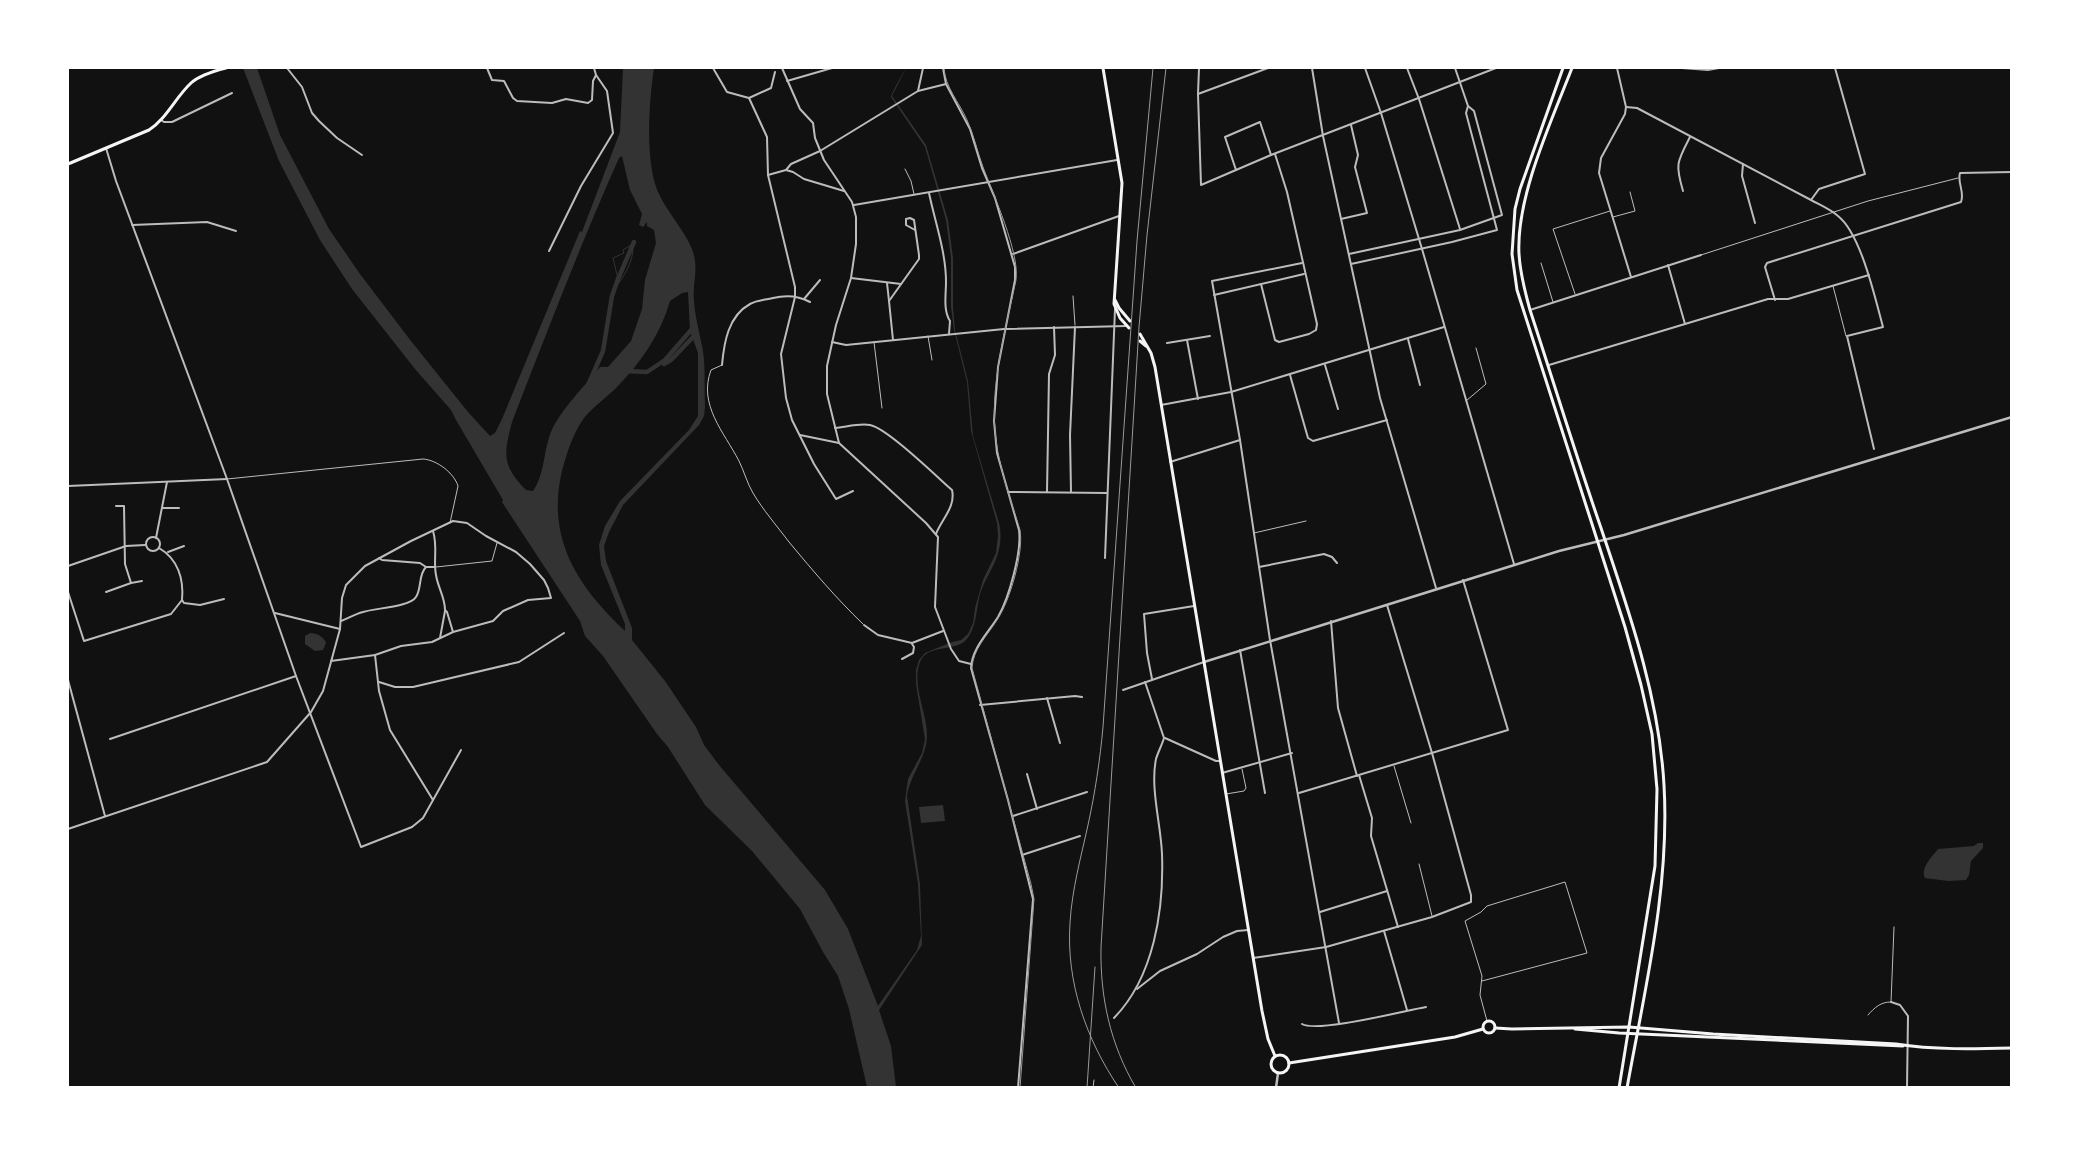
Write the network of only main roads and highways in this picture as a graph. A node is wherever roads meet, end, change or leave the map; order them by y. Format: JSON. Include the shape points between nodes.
{"nodes":[{"id":1,"x":226,"y":68,"type":"edge"},
{"id":2,"x":1103,"y":68,"type":"edge"},
{"id":3,"x":1563,"y":68,"type":"edge"},
{"id":4,"x":1572,"y":68,"type":"edge"},
{"id":5,"x":68,"y":164,"type":"edge"},
{"id":6,"x":1115,"y":299,"type":"junction"},
{"id":7,"x":1130,"y":321,"type":"dead end"},
{"id":8,"x":1128,"y":327,"type":"road end"},
{"id":9,"x":1140,"y":334,"type":"dead end"},
{"id":10,"x":1140,"y":341,"type":"dead end"},
{"id":11,"x":1147,"y":346,"type":"junction"},
{"id":12,"x":1629,"y":1027,"type":"junction"},
{"id":13,"x":1495,"y":1028,"type":"junction"},
{"id":14,"x":1567,"y":1028,"type":"junction"},
{"id":15,"x":1638,"y":1028,"type":"junction"},
{"id":16,"x":1483,"y":1029,"type":"junction"},
{"id":17,"x":1628,"y":1034,"type":"junction"},
{"id":18,"x":1637,"y":1034,"type":"junction"},
{"id":19,"x":1909,"y":1046,"type":"junction"},
{"id":20,"x":2012,"y":1048,"type":"edge"},
{"id":21,"x":1275,"y":1056,"type":"junction"},
{"id":22,"x":1290,"y":1063,"type":"junction"},
{"id":23,"x":1619,"y":1088,"type":"edge"},
{"id":24,"x":1627,"y":1088,"type":"edge"}],
"edges":[{"from":1,"to":5,"type":"main road","via":[[201,76],[190,84],[149,130]]},
{"from":2,"to":6,"type":"main road","via":[[1122,184]]},
{"from":3,"to":12,"type":"main road","via":[[1520,189],[1513,224],[1512,254],[1517,290],[1642,685],[1652,734],[1657,789],[1655,866]]},
{"from":4,"to":15,"type":"main road","via":[[1522,211],[1520,261],[1530,310],[1649,684],[1658,729],[1665,814],[1661,884]]},
{"from":6,"to":7,"type":"main road"},
{"from":6,"to":8,"type":"main road","via":[[1115,309]]},
{"from":9,"to":11,"type":"main road"},
{"from":10,"to":11,"type":"main road"},
{"from":11,"to":21,"type":"main road","via":[[1154,362],[1265,1030]]},
{"from":12,"to":14,"type":"main road"},
{"from":12,"to":15,"type":"main road"},
{"from":12,"to":17,"type":"main road"},
{"from":13,"to":14,"type":"main road"},
{"from":13,"to":16,"type":"main road","via":[[1490,1033]]},
{"from":13,"to":16,"type":"main road","via":[[1492,1022],[1487,1021]]},
{"from":14,"to":17,"type":"main road"},
{"from":15,"to":18,"type":"main road"},
{"from":15,"to":19,"type":"main road"},
{"from":16,"to":22,"type":"main road","via":[[1455,1037]]},
{"from":17,"to":18,"type":"main road"},
{"from":17,"to":23,"type":"main road"},
{"from":18,"to":19,"type":"main road"},
{"from":18,"to":24,"type":"main road"},
{"from":19,"to":20,"type":"main road"},
{"from":21,"to":22,"type":"main road","via":[[1285,1056]]},
{"from":21,"to":22,"type":"main road","via":[[1271,1065],[1278,1073],[1286,1071]]}]}
